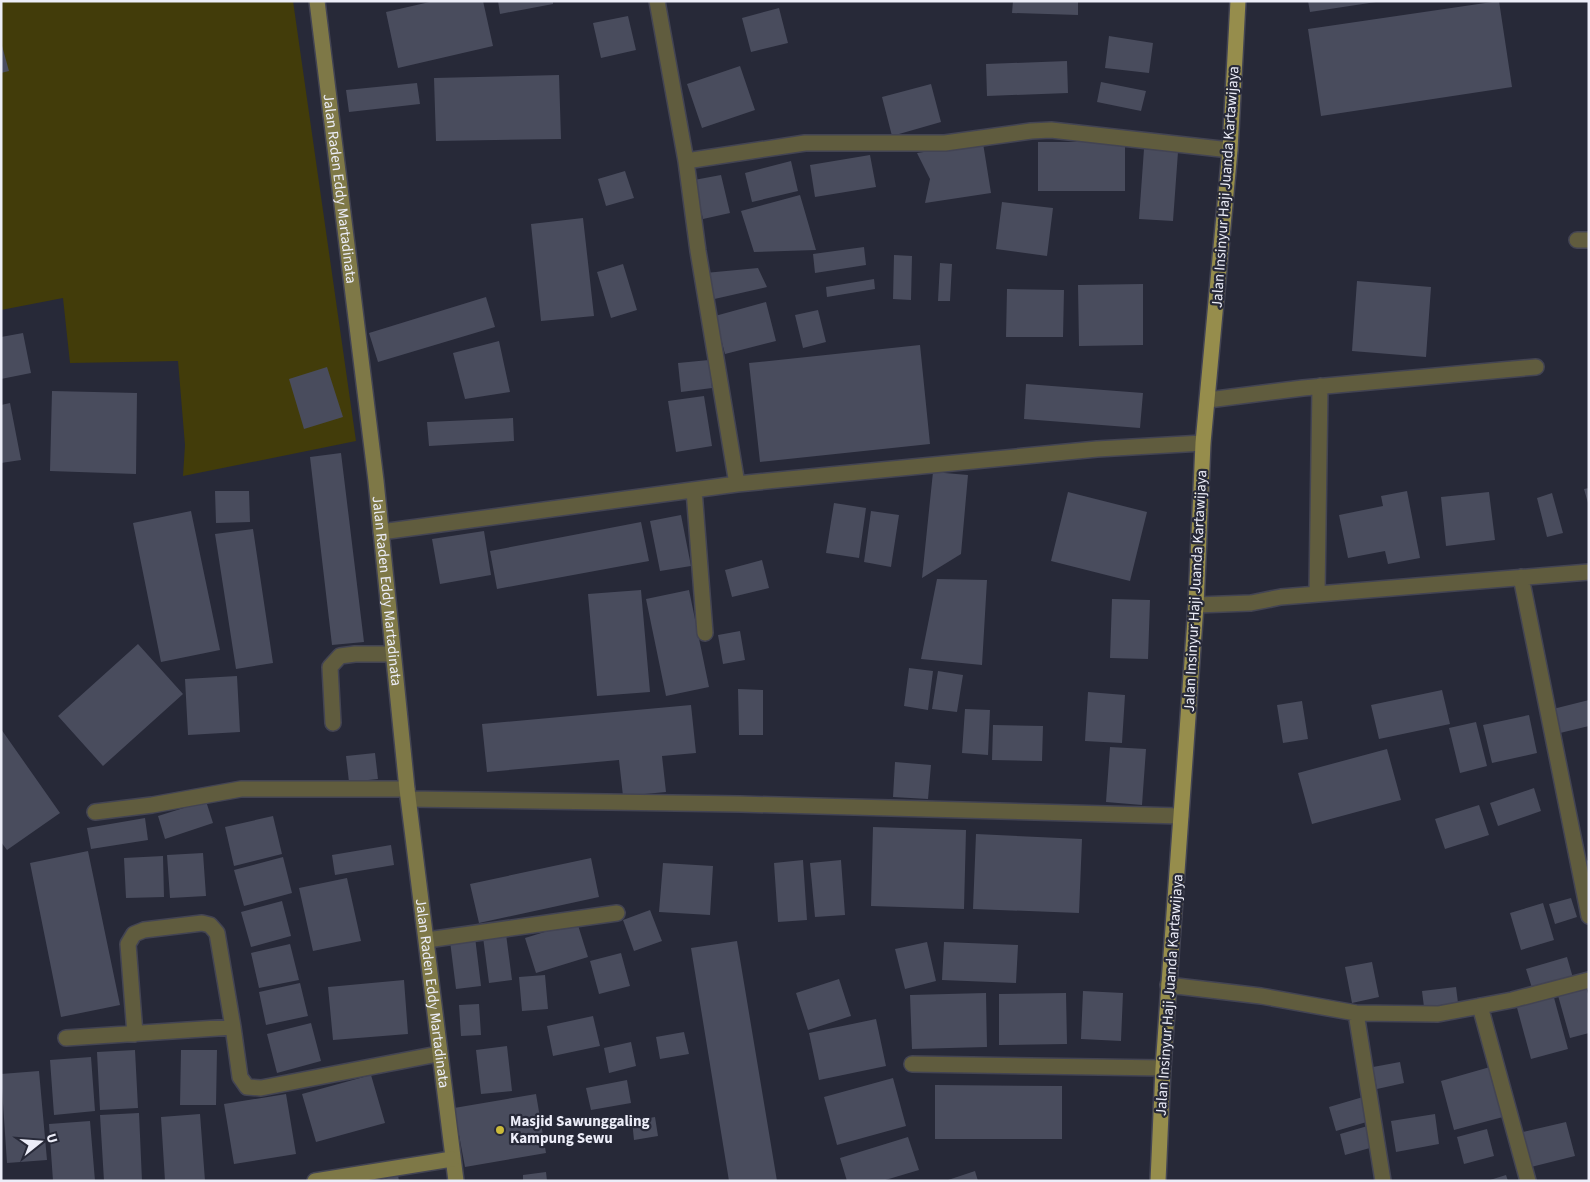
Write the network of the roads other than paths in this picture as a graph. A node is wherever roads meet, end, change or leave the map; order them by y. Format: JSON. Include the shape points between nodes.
{"nodes":[{"id":1,"x":317,"y":1,"type":"edge"},
{"id":2,"x":657,"y":1,"type":"edge"},
{"id":3,"x":1238,"y":1,"type":"edge"},
{"id":4,"x":1230,"y":150,"type":"junction"},
{"id":5,"x":686,"y":161,"type":"junction"},
{"id":6,"x":1536,"y":368,"type":"dead end"},
{"id":7,"x":1320,"y":386,"type":"junction"},
{"id":8,"x":1208,"y":400,"type":"junction"},
{"id":9,"x":1203,"y":443,"type":"junction"},
{"id":10,"x":737,"y":484,"type":"junction"},
{"id":11,"x":694,"y":490,"type":"junction"},
{"id":12,"x":381,"y":532,"type":"junction"},
{"id":13,"x":1589,"y":572,"type":"edge"},
{"id":14,"x":1521,"y":577,"type":"junction"},
{"id":15,"x":1317,"y":594,"type":"junction"},
{"id":16,"x":1196,"y":605,"type":"junction"},
{"id":17,"x":705,"y":633,"type":"dead end"},
{"id":18,"x":393,"y":654,"type":"junction"},
{"id":19,"x":333,"y":723,"type":"dead end"},
{"id":20,"x":408,"y":794,"type":"junction"},
{"id":21,"x":95,"y":812,"type":"dead end"},
{"id":22,"x":1181,"y":816,"type":"junction"},
{"id":23,"x":617,"y":913,"type":"dead end"},
{"id":24,"x":1589,"y":916,"type":"edge"},
{"id":25,"x":427,"y":940,"type":"junction"},
{"id":26,"x":1589,"y":980,"type":"edge"},
{"id":27,"x":1168,"y":985,"type":"junction"},
{"id":28,"x":1480,"y":1006,"type":"junction"},
{"id":29,"x":1356,"y":1013,"type":"junction"},
{"id":30,"x":233,"y":1027,"type":"junction"},
{"id":31,"x":135,"y":1034,"type":"junction"},
{"id":32,"x":66,"y":1038,"type":"dead end"},
{"id":33,"x":438,"y":1054,"type":"junction"},
{"id":34,"x":912,"y":1064,"type":"dead end"},
{"id":35,"x":1163,"y":1068,"type":"junction"},
{"id":36,"x":452,"y":1159,"type":"junction"},
{"id":37,"x":315,"y":1181,"type":"edge"},
{"id":38,"x":456,"y":1181,"type":"edge"},
{"id":39,"x":1158,"y":1181,"type":"edge"},
{"id":40,"x":1383,"y":1181,"type":"edge"},
{"id":41,"x":1528,"y":1181,"type":"edge"}],
"edges":[{"from":1,"to":12,"type":"main road","name":"Jalan Raden Eddy Martadinata"},
{"from":2,"to":5,"type":"street"},
{"from":3,"to":4,"type":"main road","name":"Jalan Insinyur Haji Juanda Kartawijaya"},
{"from":4,"to":5,"type":"street","via":[[1051,130],[945,143],[805,143]]},
{"from":4,"to":8,"type":"main road","name":"Jalan Insinyur Haji Juanda Kartawijaya"},
{"from":5,"to":10,"type":"street"},
{"from":6,"to":7,"type":"street"},
{"from":7,"to":8,"type":"street"},
{"from":7,"to":15,"type":"street"},
{"from":8,"to":9,"type":"main road","name":"Jalan Insinyur Haji Juanda Kartawijaya"},
{"from":9,"to":10,"type":"street","via":[[1097,449]]},
{"from":9,"to":16,"type":"main road","name":"Jalan Insinyur Haji Juanda Kartawijaya"},
{"from":10,"to":11,"type":"street"},
{"from":11,"to":12,"type":"street"},
{"from":11,"to":17,"type":"street"},
{"from":12,"to":18,"type":"main road","name":"Jalan Raden Eddy Martadinata"},
{"from":13,"to":14,"type":"street"},
{"from":14,"to":15,"type":"street"},
{"from":14,"to":24,"type":"street"},
{"from":15,"to":16,"type":"street","via":[[1250,603]]},
{"from":16,"to":22,"type":"main road","name":"Jalan Insinyur Haji Juanda Kartawijaya"},
{"from":18,"to":19,"type":"street","via":[[340,656],[330,667]]},
{"from":18,"to":20,"type":"main road","name":"Jalan Raden Eddy Martadinata"},
{"from":20,"to":21,"type":"street","via":[[241,790]]},
{"from":20,"to":22,"type":"street"},
{"from":20,"to":25,"type":"main road","name":"Jalan Raden Eddy Martadinata"},
{"from":22,"to":27,"type":"main road","name":"Jalan Insinyur Haji Juanda Kartawijaya"},
{"from":23,"to":25,"type":"street"},
{"from":25,"to":33,"type":"main road","name":"Jalan Raden Eddy Martadinata"},
{"from":26,"to":28,"type":"street"},
{"from":27,"to":29,"type":"street","via":[[1261,996]]},
{"from":27,"to":35,"type":"main road","name":"Jalan Insinyur Haji Juanda Kartawijaya"},
{"from":28,"to":29,"type":"street","via":[[1438,1014]]},
{"from":28,"to":41,"type":"street"},
{"from":29,"to":40,"type":"street"},
{"from":30,"to":31,"type":"street"},
{"from":30,"to":31,"type":"street","via":[[217,933],[210,925],[202,923],[134,934],[128,944]]},
{"from":30,"to":33,"type":"street","via":[[240,1077],[247,1087],[260,1088]]},
{"from":31,"to":32,"type":"street"},
{"from":33,"to":36,"type":"main road","name":"Jalan Raden Eddy Martadinata"},
{"from":34,"to":35,"type":"street"},
{"from":35,"to":39,"type":"main road","name":"Jalan Insinyur Haji Juanda Kartawijaya"},
{"from":36,"to":37,"type":"main road"},
{"from":36,"to":38,"type":"main road","name":"Jalan Raden Eddy Martadinata"}]}
